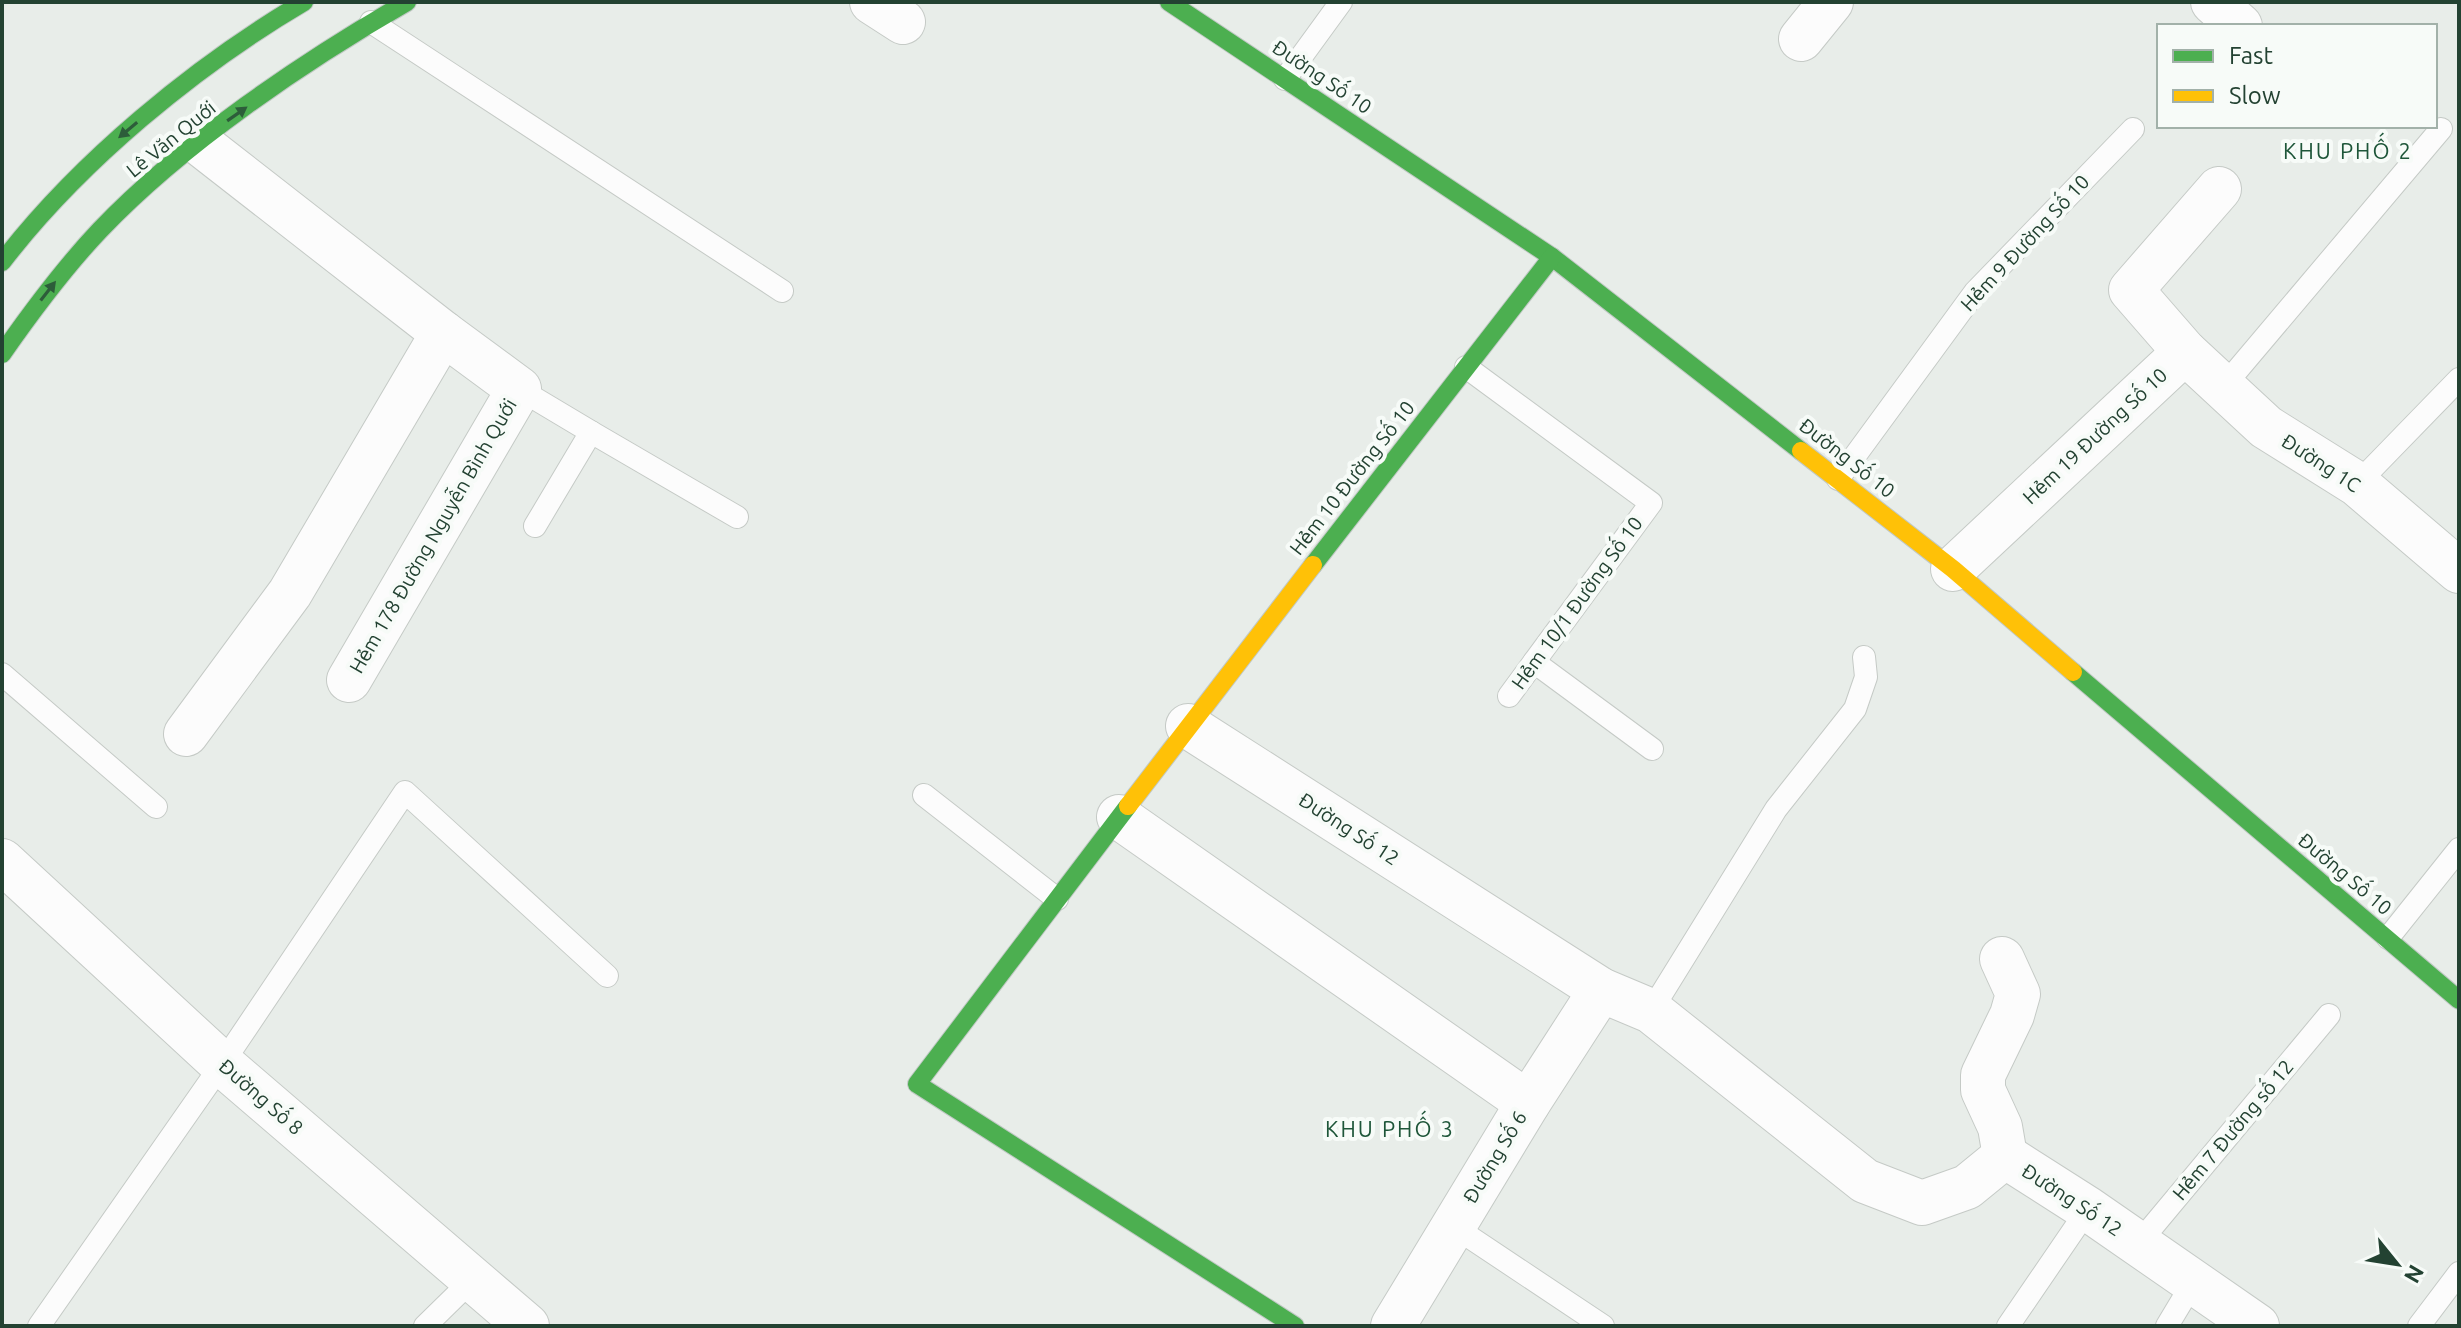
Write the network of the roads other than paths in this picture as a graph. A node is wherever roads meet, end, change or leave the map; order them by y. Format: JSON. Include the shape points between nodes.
{"nodes":[{"id":1,"x":407,"y":2,"type":"edge"},
{"id":2,"x":1169,"y":2,"type":"edge"},
{"id":3,"x":1341,"y":2,"type":"edge"},
{"id":4,"x":2213,"y":2,"type":"edge"},
{"id":5,"x":300,"y":3,"type":"edge"},
{"id":6,"x":1829,"y":3,"type":"edge"},
{"id":7,"x":371,"y":22,"type":"junction"},
{"id":8,"x":2238,"y":24,"type":"edge"},
{"id":9,"x":1801,"y":39,"type":"dead end"},
{"id":10,"x":1285,"y":79,"type":"junction"},
{"id":11,"x":2133,"y":129,"type":"dead end"},
{"id":12,"x":2441,"y":129,"type":"dead end"},
{"id":13,"x":198,"y":142,"type":"junction"},
{"id":14,"x":2219,"y":189,"type":"dead end"},
{"id":15,"x":6,"y":246,"type":"edge"},
{"id":16,"x":1552,"y":257,"type":"junction"},
{"id":17,"x":782,"y":291,"type":"dead end"},
{"id":18,"x":443,"y":333,"type":"junction"},
{"id":19,"x":2185,"y":352,"type":"junction"},
{"id":20,"x":2,"y":354,"type":"edge"},
{"id":21,"x":1466,"y":367,"type":"junction"},
{"id":22,"x":2459,"y":379,"type":"edge"},
{"id":23,"x":2223,"y":387,"type":"junction"},
{"id":24,"x":519,"y":389,"type":"junction"},
{"id":25,"x":591,"y":432,"type":"junction"},
{"id":26,"x":1838,"y":479,"type":"junction"},
{"id":27,"x":2357,"y":484,"type":"junction"},
{"id":28,"x":737,"y":517,"type":"dead end"},
{"id":29,"x":535,"y":526,"type":"dead end"},
{"id":30,"x":1953,"y":569,"type":"junction"},
{"id":31,"x":2459,"y":571,"type":"edge"},
{"id":32,"x":1864,"y":657,"type":"dead end"},
{"id":33,"x":1534,"y":662,"type":"junction"},
{"id":34,"x":2,"y":674,"type":"edge"},
{"id":35,"x":349,"y":680,"type":"dead end"},
{"id":36,"x":1509,"y":696,"type":"dead end"},
{"id":37,"x":1188,"y":726,"type":"junction"},
{"id":38,"x":186,"y":734,"type":"dead end"},
{"id":39,"x":1652,"y":749,"type":"dead end"},
{"id":40,"x":924,"y":795,"type":"dead end"},
{"id":41,"x":156,"y":807,"type":"dead end"},
{"id":42,"x":1119,"y":817,"type":"junction"},
{"id":43,"x":2459,"y":849,"type":"edge"},
{"id":44,"x":2,"y":861,"type":"edge"},
{"id":45,"x":1057,"y":899,"type":"junction"},
{"id":46,"x":2388,"y":938,"type":"junction"},
{"id":47,"x":2002,"y":959,"type":"dead end"},
{"id":48,"x":607,"y":976,"type":"dead end"},
{"id":49,"x":1601,"y":990,"type":"junction"},
{"id":50,"x":2459,"y":1000,"type":"edge"},
{"id":51,"x":1651,"y":1011,"type":"junction"},
{"id":52,"x":2329,"y":1015,"type":"dead end"},
{"id":53,"x":222,"y":1064,"type":"junction"},
{"id":54,"x":1528,"y":1103,"type":"junction"},
{"id":55,"x":2005,"y":1156,"type":"junction"},
{"id":56,"x":2088,"y":1209,"type":"junction"},
{"id":57,"x":1453,"y":1226,"type":"junction"},
{"id":58,"x":2138,"y":1244,"type":"junction"},
{"id":59,"x":2459,"y":1273,"type":"edge"},
{"id":60,"x":473,"y":1279,"type":"junction"},
{"id":61,"x":2194,"y":1281,"type":"junction"},
{"id":62,"x":39,"y":1326,"type":"edge"},
{"id":63,"x":425,"y":1326,"type":"edge"},
{"id":64,"x":527,"y":1326,"type":"edge"},
{"id":65,"x":1295,"y":1326,"type":"edge"},
{"id":66,"x":1393,"y":1326,"type":"edge"},
{"id":67,"x":1603,"y":1326,"type":"edge"},
{"id":68,"x":2008,"y":1326,"type":"edge"},
{"id":69,"x":2167,"y":1326,"type":"edge"},
{"id":70,"x":2257,"y":1326,"type":"edge"},
{"id":71,"x":2419,"y":1326,"type":"edge"}],
"edges":[{"from":1,"to":7,"type":"street","name":"Lê Văn Quới"},
{"from":2,"to":10,"type":"street","name":"Đường Số 10"},
{"from":3,"to":10,"type":"lane"},
{"from":4,"to":8,"type":"street"},
{"from":5,"to":15,"type":"street","name":"Lê Văn Quới","one_way":true,"via":[[105,150]]},
{"from":6,"to":9,"type":"street"},
{"from":13,"to":7,"type":"street","name":"Lê Văn Quới","one_way":true},
{"from":7,"to":17,"type":"lane"},
{"from":10,"to":16,"type":"street","name":"Đường Số 10"},
{"from":11,"to":26,"type":"lane","name":"Hẻm 9 Đường Số 10","via":[[1975,292]]},
{"from":12,"to":23,"type":"lane"},
{"from":13,"to":18,"type":"street","name":"Hẻm 178 Đường Nguyễn Bình Quới"},
{"from":20,"to":13,"type":"street","name":"Lê Văn Quới","one_way":true,"via":[[99,231]]},
{"from":14,"to":19,"type":"street","name":"Hẻm 19 Đường Số 10","via":[[2131,290]]},
{"from":16,"to":21,"type":"street","name":"Hẻm 10 Đường Số 10"},
{"from":16,"to":26,"type":"street","name":"Đường Số 10"},
{"from":18,"to":24,"type":"street","name":"Hẻm 178 Đường Nguyễn Bình Quới"},
{"from":18,"to":38,"type":"street","via":[[290,593]]},
{"from":19,"to":23,"type":"street","name":"Đường 1C"},
{"from":19,"to":30,"type":"street","name":"Hẻm 19 Đường Số 10"},
{"from":21,"to":33,"type":"lane","name":"Hẻm 10/1 Đường Số 10","via":[[1651,503]]},
{"from":21,"to":37,"type":"street","name":"Hẻm 10 Đường Số 10"},
{"from":22,"to":27,"type":"lane"},
{"from":23,"to":27,"type":"street","name":"Đường 1C","via":[[2266,427]]},
{"from":24,"to":25,"type":"lane"},
{"from":24,"to":35,"type":"street","name":"Hẻm 178 Đường Nguyễn Bình Quới"},
{"from":25,"to":28,"type":"lane"},
{"from":25,"to":29,"type":"lane"},
{"from":26,"to":30,"type":"street","name":"Đường Số 10"},
{"from":27,"to":31,"type":"street","name":"Đường 1C"},
{"from":30,"to":46,"type":"street","name":"Đường Số 10"},
{"from":32,"to":51,"type":"lane","via":[[1866,677],[1855,709],[1776,809]]},
{"from":33,"to":36,"type":"lane","name":"Hẻm 10/1 Đường Số 10"},
{"from":33,"to":39,"type":"lane"},
{"from":34,"to":41,"type":"lane"},
{"from":37,"to":42,"type":"street"},
{"from":37,"to":49,"type":"street","name":"Đường Số 12"},
{"from":40,"to":45,"type":"lane"},
{"from":42,"to":45,"type":"street"},
{"from":42,"to":54,"type":"street"},
{"from":43,"to":46,"type":"lane"},
{"from":44,"to":53,"type":"street","name":"Đường Số 8"},
{"from":45,"to":65,"type":"street","via":[[917,1084]]},
{"from":46,"to":50,"type":"street","name":"Đường Số 10"},
{"from":47,"to":55,"type":"street","via":[[2018,994],[1983,1075],[1983,1090],[2000,1127]]},
{"from":48,"to":53,"type":"lane","via":[[405,792]]},
{"from":49,"to":51,"type":"street","name":"Đường Số 12"},
{"from":49,"to":54,"type":"street","name":"Đường Số 6"},
{"from":51,"to":55,"type":"street","name":"Đường Số 12","via":[[1865,1181],[1922,1203],[1967,1187]]},
{"from":52,"to":58,"type":"lane","name":"Hẻm 7 Đường số 12"},
{"from":53,"to":60,"type":"street","name":"Đường Số 8"},
{"from":53,"to":62,"type":"lane"},
{"from":54,"to":57,"type":"street","name":"Đường Số 6"},
{"from":55,"to":56,"type":"street","name":"Đường Số 12"},
{"from":56,"to":58,"type":"street","name":"Đường Số 12"},
{"from":56,"to":68,"type":"lane"},
{"from":57,"to":66,"type":"street","name":"Đường Số 6"},
{"from":57,"to":67,"type":"lane"},
{"from":58,"to":61,"type":"street","name":"Đường Số 12"},
{"from":59,"to":71,"type":"lane"},
{"from":60,"to":63,"type":"lane"},
{"from":60,"to":64,"type":"street","name":"Đường Số 8"},
{"from":61,"to":69,"type":"lane"},
{"from":61,"to":70,"type":"street","name":"Đường Số 12"}]}
